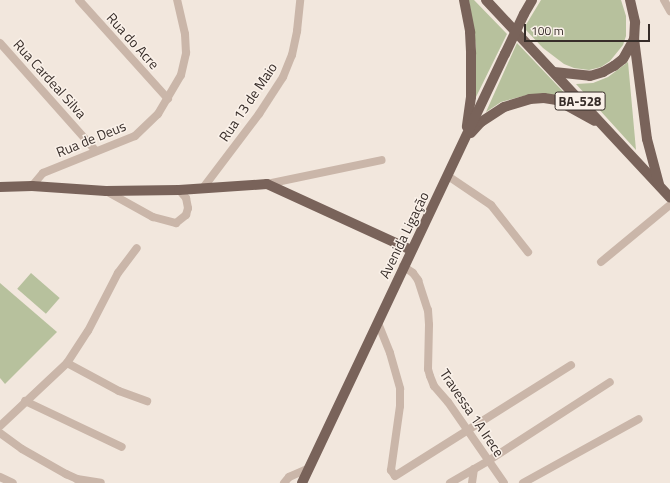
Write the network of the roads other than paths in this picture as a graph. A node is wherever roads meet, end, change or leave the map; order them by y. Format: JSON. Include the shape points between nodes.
{"nodes":[{"id":1,"x":79,"y":0,"type":"edge"},
{"id":2,"x":177,"y":0,"type":"edge"},
{"id":3,"x":300,"y":0,"type":"edge"},
{"id":4,"x":464,"y":0,"type":"edge"},
{"id":5,"x":486,"y":0,"type":"edge"},
{"id":6,"x":532,"y":0,"type":"edge"},
{"id":7,"x":630,"y":0,"type":"edge"},
{"id":8,"x":664,"y":0,"type":"edge"},
{"id":9,"x":670,"y":11,"type":"edge"},
{"id":10,"x":634,"y":39,"type":"junction"},
{"id":11,"x":0,"y":43,"type":"edge"},
{"id":12,"x":554,"y":72,"type":"junction"},
{"id":13,"x":168,"y":99,"type":"junction"},
{"id":14,"x":606,"y":129,"type":"junction"},
{"id":15,"x":465,"y":138,"type":"junction"},
{"id":16,"x":96,"y":150,"type":"junction"},
{"id":17,"x":382,"y":160,"type":"dead end"},
{"id":18,"x":448,"y":176,"type":"junction"},
{"id":19,"x":267,"y":184,"type":"junction"},
{"id":20,"x":1,"y":186,"type":"edge"},
{"id":21,"x":32,"y":186,"type":"junction"},
{"id":22,"x":659,"y":186,"type":"junction"},
{"id":23,"x":204,"y":188,"type":"junction"},
{"id":24,"x":179,"y":190,"type":"junction"},
{"id":25,"x":106,"y":191,"type":"junction"},
{"id":26,"x":670,"y":197,"type":"edge"},
{"id":27,"x":670,"y":205,"type":"edge"},
{"id":28,"x":137,"y":248,"type":"dead end"},
{"id":29,"x":411,"y":250,"type":"junction"},
{"id":30,"x":528,"y":252,"type":"dead end"},
{"id":31,"x":601,"y":262,"type":"dead end"},
{"id":32,"x":403,"y":266,"type":"junction"},
{"id":33,"x":378,"y":323,"type":"junction"},
{"id":34,"x":67,"y":363,"type":"junction"},
{"id":35,"x":571,"y":365,"type":"dead end"},
{"id":36,"x":610,"y":382,"type":"dead end"},
{"id":37,"x":25,"y":401,"type":"junction"},
{"id":38,"x":147,"y":401,"type":"dead end"},
{"id":39,"x":639,"y":419,"type":"dead end"},
{"id":40,"x":0,"y":426,"type":"edge"},
{"id":41,"x":467,"y":430,"type":"junction"},
{"id":42,"x":0,"y":433,"type":"edge"},
{"id":43,"x":122,"y":447,"type":"dead end"},
{"id":44,"x":488,"y":461,"type":"junction"},
{"id":45,"x":309,"y":468,"type":"junction"},
{"id":46,"x":474,"y":469,"type":"junction"},
{"id":47,"x":0,"y":477,"type":"edge"},
{"id":48,"x":13,"y":483,"type":"edge"},
{"id":49,"x":102,"y":483,"type":"edge"},
{"id":50,"x":284,"y":483,"type":"edge"},
{"id":51,"x":302,"y":483,"type":"edge"},
{"id":52,"x":450,"y":483,"type":"edge"},
{"id":53,"x":472,"y":483,"type":"edge"},
{"id":54,"x":504,"y":483,"type":"edge"},
{"id":55,"x":523,"y":483,"type":"edge"}],
"edges":[{"from":1,"to":13,"type":"street","name":"Rua do Acre"},
{"from":2,"to":13,"type":"street","name":"Rua de Deus","via":[[185,34],[186,53],[181,75]]},
{"from":3,"to":23,"type":"street","name":"Rua 13 de Maio","via":[[292,55],[283,77]]},
{"from":4,"to":15,"type":"main road","via":[[470,32],[472,76]]},
{"from":5,"to":12,"type":"main road","number":"BA-528"},
{"from":6,"to":15,"type":"main road","name":"Avenida Ligação","bridge":true},
{"from":7,"to":10,"type":"main road","via":[[635,22]]},
{"from":8,"to":9,"type":"street"},
{"from":10,"to":12,"type":"main road","via":[[623,59],[603,72],[590,76]]},
{"from":10,"to":22,"type":"main road","via":[[647,139]]},
{"from":11,"to":16,"type":"street","name":"Rua Cardeal Silva"},
{"from":12,"to":14,"type":"main road","number":"BA-528"},
{"from":13,"to":16,"type":"street","name":"Rua de Deus","via":[[149,124],[135,136]]},
{"from":14,"to":15,"type":"main road","via":[[557,100],[537,98],[504,107],[481,122]]},
{"from":14,"to":22,"type":"main road","number":"BA-528"},
{"from":15,"to":18,"type":"main road","name":"Avenida Ligação"},
{"from":16,"to":21,"type":"street","name":"Rua de Deus","via":[[43,173]]},
{"from":17,"to":19,"type":"street"},
{"from":18,"to":29,"type":"main road","name":"Avenida Ligação"},
{"from":18,"to":30,"type":"street","via":[[491,205]]},
{"from":19,"to":23,"type":"main road"},
{"from":19,"to":29,"type":"main road"},
{"from":20,"to":21,"type":"main road"},
{"from":21,"to":25,"type":"main road"},
{"from":22,"to":26,"type":"main road","number":"BA-528"},
{"from":23,"to":24,"type":"main road"},
{"from":24,"to":25,"type":"main road"},
{"from":24,"to":25,"type":"street","via":[[188,203],[186,215],[183,220],[176,223],[153,217]]},
{"from":27,"to":31,"type":"street"},
{"from":28,"to":34,"type":"street","via":[[118,273],[88,332]]},
{"from":29,"to":32,"type":"main road","name":"Avenida Ligação"},
{"from":32,"to":33,"type":"main road","name":"Avenida Ligação"},
{"from":32,"to":41,"type":"street","name":"Travessa 1A Irece","via":[[418,280],[428,310],[430,376],[434,386]]},
{"from":33,"to":41,"type":"street","via":[[400,389],[391,470],[394,475],[398,475]]},
{"from":33,"to":45,"type":"main road","name":"Avenida Ligação"},
{"from":34,"to":37,"type":"street"},
{"from":34,"to":38,"type":"street","via":[[119,391]]},
{"from":35,"to":41,"type":"street"},
{"from":36,"to":44,"type":"street"},
{"from":37,"to":40,"type":"street"},
{"from":37,"to":43,"type":"street"},
{"from":39,"to":55,"type":"street"},
{"from":41,"to":44,"type":"street","name":"Travessa 1A Irece"},
{"from":42,"to":49,"type":"street","via":[[66,474],[77,479]]},
{"from":44,"to":46,"type":"street"},
{"from":44,"to":54,"type":"street","name":"Travessa 1A Irece"},
{"from":45,"to":50,"type":"street","via":[[289,477]]},
{"from":45,"to":51,"type":"main road","name":"Avenida Ligação"},
{"from":46,"to":52,"type":"street"},
{"from":46,"to":53,"type":"street"},
{"from":47,"to":48,"type":"street"}]}
